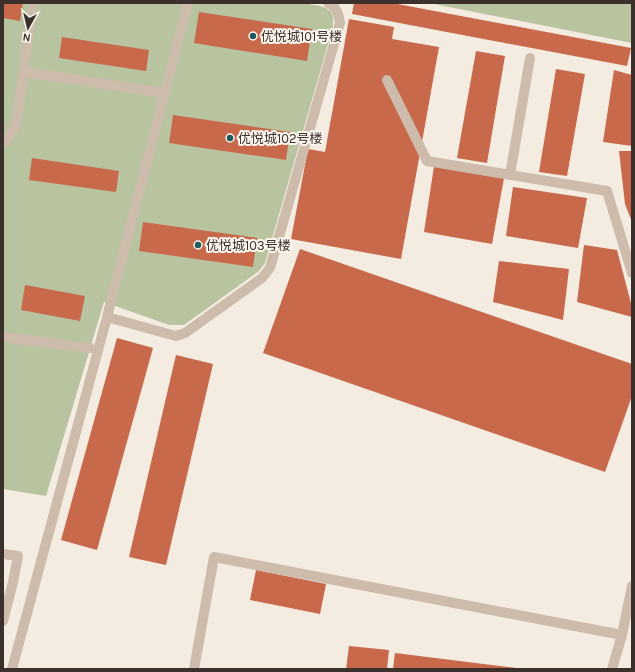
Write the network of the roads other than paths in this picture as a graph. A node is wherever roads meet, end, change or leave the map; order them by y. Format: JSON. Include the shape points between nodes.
{"nodes":[{"id":1,"x":33,"y":3,"type":"edge"},
{"id":2,"x":188,"y":3,"type":"edge"},
{"id":3,"x":328,"y":3,"type":"edge"},
{"id":4,"x":530,"y":58,"type":"dead end"},
{"id":5,"x":24,"y":72,"type":"junction"},
{"id":6,"x":387,"y":80,"type":"dead end"},
{"id":7,"x":165,"y":93,"type":"junction"},
{"id":8,"x":3,"y":142,"type":"edge"},
{"id":9,"x":510,"y":175,"type":"junction"},
{"id":10,"x":632,"y":273,"type":"edge"},
{"id":11,"x":107,"y":317,"type":"junction"},
{"id":12,"x":3,"y":337,"type":"edge"},
{"id":13,"x":90,"y":348,"type":"dead end"},
{"id":14,"x":3,"y":554,"type":"edge"},
{"id":15,"x":632,"y":586,"type":"edge"},
{"id":16,"x":3,"y":621,"type":"edge"},
{"id":17,"x":622,"y":636,"type":"junction"},
{"id":18,"x":12,"y":669,"type":"edge"},
{"id":19,"x":194,"y":669,"type":"edge"},
{"id":20,"x":612,"y":669,"type":"edge"}],
"edges":[{"from":1,"to":5,"type":"street"},
{"from":2,"to":7,"type":"street"},
{"from":3,"to":11,"type":"street","via":[[339,14],[340,23],[270,268],[262,278],[185,333],[176,336]]},
{"from":4,"to":9,"type":"street"},
{"from":5,"to":7,"type":"street"},
{"from":5,"to":8,"type":"street","via":[[16,126]]},
{"from":6,"to":9,"type":"street","via":[[427,161]]},
{"from":7,"to":11,"type":"street"},
{"from":9,"to":10,"type":"street","via":[[607,191]]},
{"from":11,"to":18,"type":"street"},
{"from":12,"to":13,"type":"street"},
{"from":14,"to":16,"type":"street","via":[[18,556]]},
{"from":15,"to":17,"type":"street"},
{"from":17,"to":19,"type":"street","via":[[214,557]]},
{"from":17,"to":20,"type":"street"}]}
